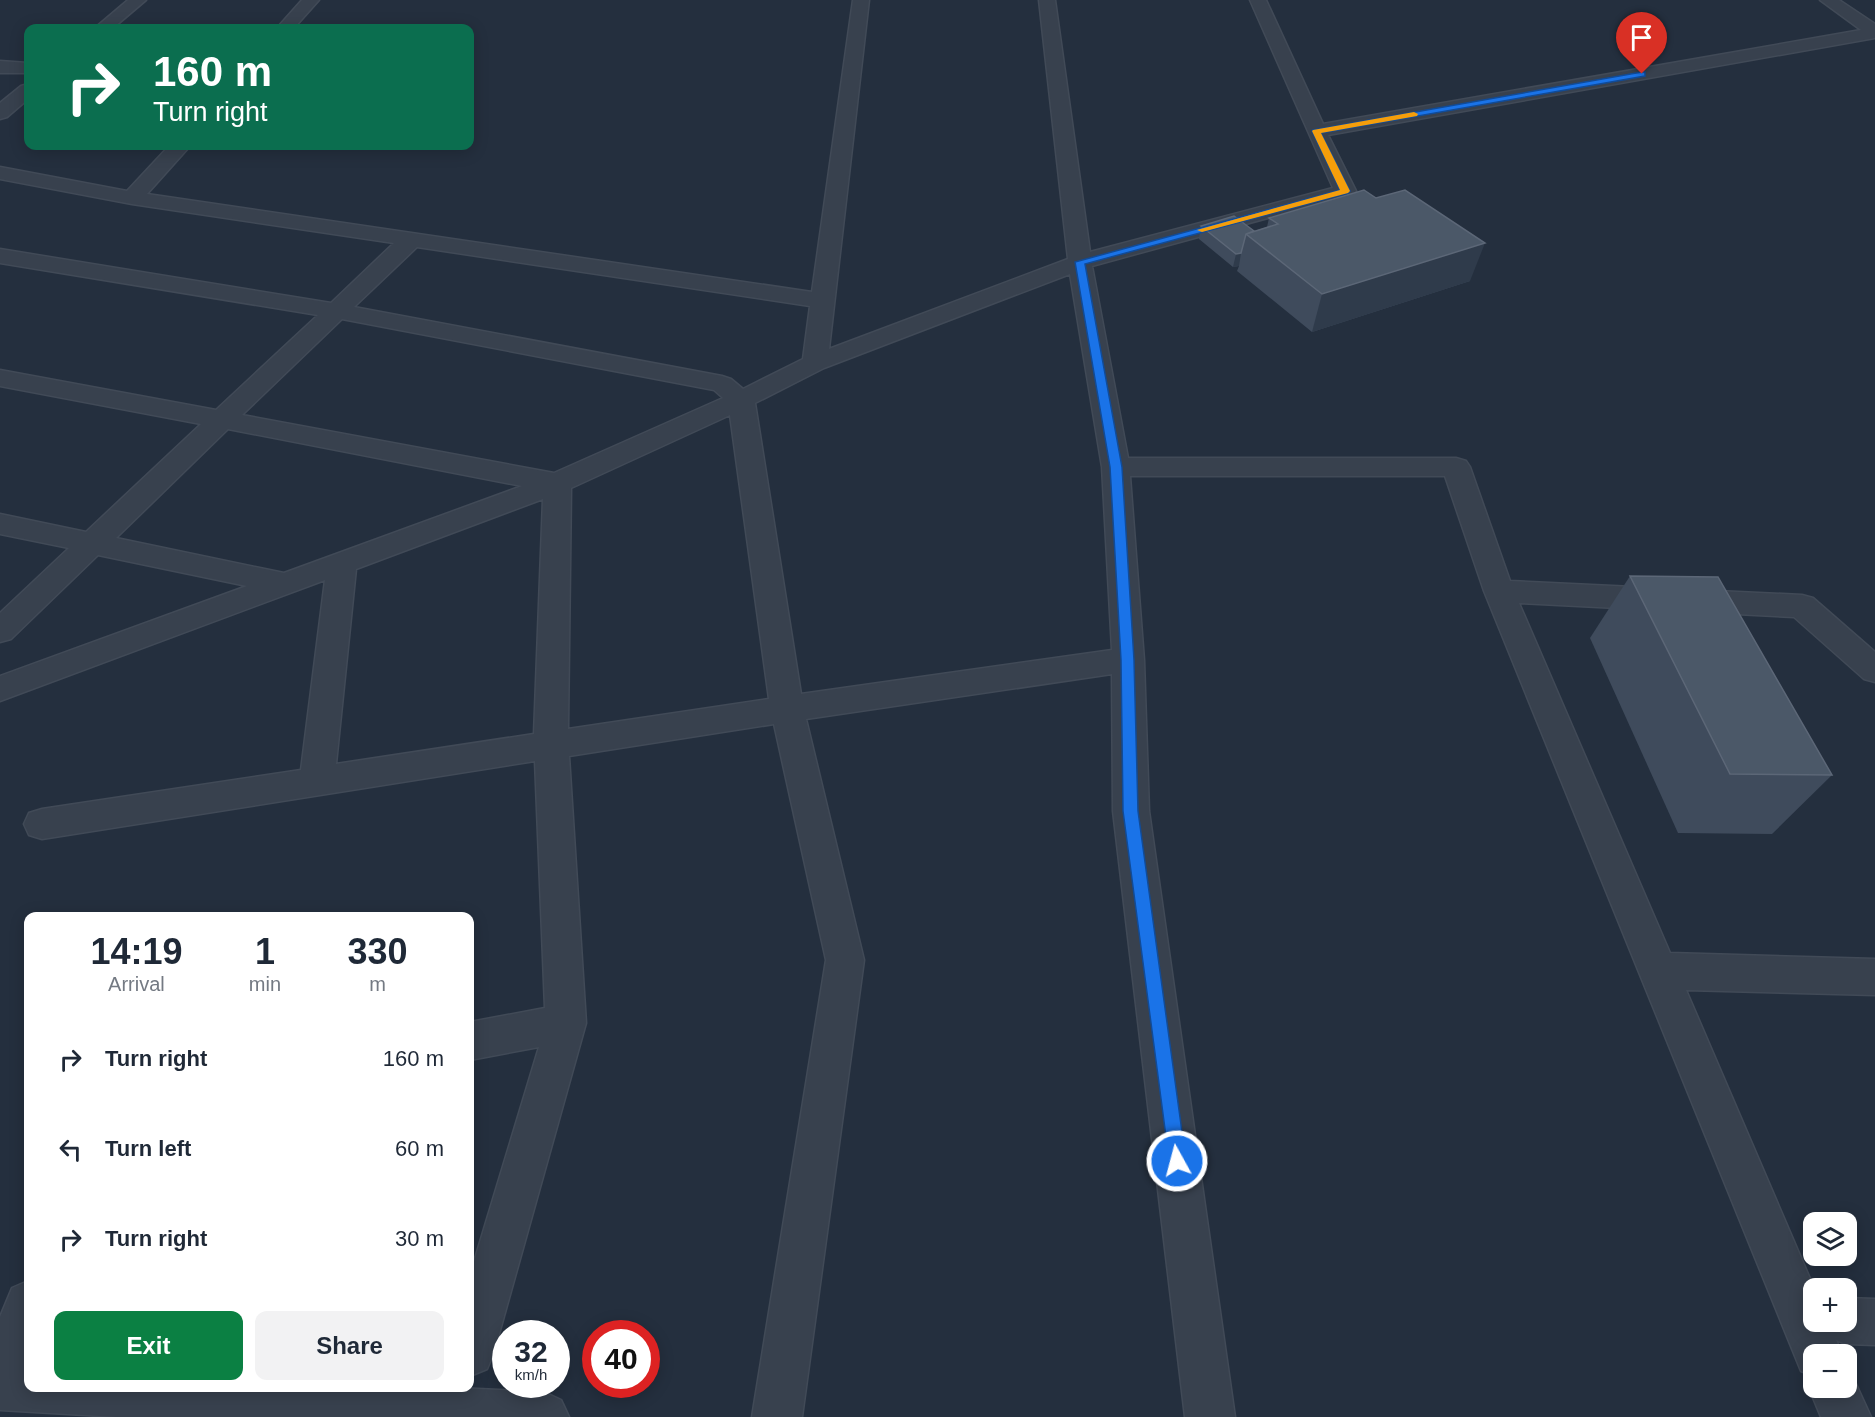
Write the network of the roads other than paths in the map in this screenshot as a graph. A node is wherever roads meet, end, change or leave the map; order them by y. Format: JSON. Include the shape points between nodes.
{"nodes":[{"id":1,"x":138,"y":0,"type":"edge"},
{"id":2,"x":311,"y":0,"type":"edge"},
{"id":3,"x":861,"y":0,"type":"edge"},
{"id":4,"x":1047,"y":0,"type":"edge"},
{"id":5,"x":1257,"y":0,"type":"edge"},
{"id":6,"x":1828,"y":0,"type":"edge"},
{"id":7,"x":108,"y":24,"type":"edge"},
{"id":8,"x":289,"y":24,"type":"edge"},
{"id":9,"x":1875,"y":32,"type":"edge"},
{"id":10,"x":0,"y":67,"type":"edge"},
{"id":11,"x":24,"y":68,"type":"edge"},
{"id":12,"x":24,"y":93,"type":"edge"},
{"id":13,"x":0,"y":113,"type":"edge"},
{"id":14,"x":1316,"y":131,"type":"junction"},
{"id":15,"x":176,"y":150,"type":"edge"},
{"id":16,"x":0,"y":173,"type":"edge"},
{"id":17,"x":132,"y":198,"type":"junction"},
{"id":18,"x":412,"y":239,"type":"junction"},
{"id":19,"x":0,"y":256,"type":"edge"},
{"id":20,"x":1080,"y":262,"type":"junction"},
{"id":21,"x":821,"y":300,"type":"junction"},
{"id":22,"x":336,"y":311,"type":"junction"},
{"id":23,"x":814,"y":363,"type":"junction"},
{"id":24,"x":0,"y":378,"type":"edge"},
{"id":25,"x":741,"y":400,"type":"junction"},
{"id":26,"x":222,"y":420,"type":"junction"},
{"id":27,"x":1116,"y":467,"type":"junction"},
{"id":28,"x":557,"y":483,"type":"junction"},
{"id":29,"x":0,"y":524,"type":"edge"},
{"id":30,"x":92,"y":543,"type":"junction"},
{"id":31,"x":342,"y":562,"type":"junction"},
{"id":32,"x":283,"y":584,"type":"junction"},
{"id":33,"x":1499,"y":591,"type":"junction"},
{"id":34,"x":0,"y":631,"type":"edge"},
{"id":35,"x":1128,"y":660,"type":"junction"},
{"id":36,"x":1875,"y":670,"type":"edge"},
{"id":37,"x":0,"y":689,"type":"edge"},
{"id":38,"x":787,"y":708,"type":"junction"},
{"id":39,"x":551,"y":745,"type":"junction"},
{"id":40,"x":317,"y":782,"type":"junction"},
{"id":41,"x":42,"y":824,"type":"dead end"},
{"id":42,"x":1658,"y":971,"type":"junction"},
{"id":43,"x":1875,"y":977,"type":"edge"},
{"id":44,"x":566,"y":1023,"type":"junction"},
{"id":45,"x":474,"y":1040,"type":"edge"},
{"id":46,"x":1803,"y":1291,"type":"edge"},
{"id":47,"x":24,"y":1315,"type":"edge"},
{"id":48,"x":1875,"y":1322,"type":"edge"},
{"id":49,"x":1857,"y":1324,"type":"edge"},
{"id":50,"x":474,"y":1338,"type":"edge"},
{"id":51,"x":0,"y":1384,"type":"edge"},
{"id":52,"x":24,"y":1385,"type":"edge"},
{"id":53,"x":228,"y":1392,"type":"edge"},
{"id":54,"x":1837,"y":1398,"type":"edge"},
{"id":55,"x":456,"y":1400,"type":"edge"},
{"id":56,"x":544,"y":1417,"type":"edge"},
{"id":57,"x":777,"y":1417,"type":"edge"},
{"id":58,"x":1210,"y":1417,"type":"edge"},
{"id":59,"x":1846,"y":1417,"type":"edge"}],
"edges":[{"from":1,"to":7,"type":"street"},
{"from":2,"to":8,"type":"street"},
{"from":3,"to":21,"type":"street"},
{"from":4,"to":20,"type":"street"},
{"from":5,"to":14,"type":"street"},
{"from":6,"to":9,"type":"street"},
{"from":9,"to":14,"type":"street"},
{"from":10,"to":11,"type":"street"},
{"from":12,"to":13,"type":"street"},
{"from":14,"to":20,"type":"street","via":[[1345,191]]},
{"from":15,"to":17,"type":"street"},
{"from":16,"to":17,"type":"street"},
{"from":17,"to":18,"type":"street"},
{"from":18,"to":21,"type":"street"},
{"from":18,"to":22,"type":"street"},
{"from":19,"to":22,"type":"street"},
{"from":20,"to":23,"type":"street"},
{"from":20,"to":27,"type":"street"},
{"from":21,"to":23,"type":"street"},
{"from":22,"to":25,"type":"street","via":[[722,384]]},
{"from":22,"to":26,"type":"street"},
{"from":23,"to":25,"type":"street"},
{"from":24,"to":26,"type":"street"},
{"from":25,"to":28,"type":"street"},
{"from":25,"to":38,"type":"street"},
{"from":26,"to":28,"type":"street"},
{"from":26,"to":30,"type":"street"},
{"from":27,"to":33,"type":"street","via":[[1456,467]]},
{"from":27,"to":35,"type":"street"},
{"from":28,"to":31,"type":"street"},
{"from":28,"to":39,"type":"street"},
{"from":29,"to":30,"type":"street"},
{"from":30,"to":32,"type":"street"},
{"from":30,"to":34,"type":"street"},
{"from":31,"to":32,"type":"street"},
{"from":31,"to":40,"type":"street"},
{"from":32,"to":37,"type":"street"},
{"from":33,"to":36,"type":"street","via":[[1802,606]]},
{"from":33,"to":42,"type":"street"},
{"from":35,"to":38,"type":"street"},
{"from":35,"to":58,"type":"street","via":[[1131,811]]},
{"from":38,"to":39,"type":"street"},
{"from":38,"to":57,"type":"street","via":[[845,960]]},
{"from":39,"to":40,"type":"street"},
{"from":39,"to":44,"type":"street"},
{"from":40,"to":41,"type":"street"},
{"from":42,"to":43,"type":"street"},
{"from":42,"to":46,"type":"street"},
{"from":44,"to":45,"type":"street"},
{"from":44,"to":50,"type":"street"},
{"from":47,"to":51,"type":"street"},
{"from":48,"to":49,"type":"street"},
{"from":51,"to":52,"type":"street"},
{"from":53,"to":55,"type":"street"},
{"from":54,"to":59,"type":"street"},
{"from":55,"to":56,"type":"street"}]}
